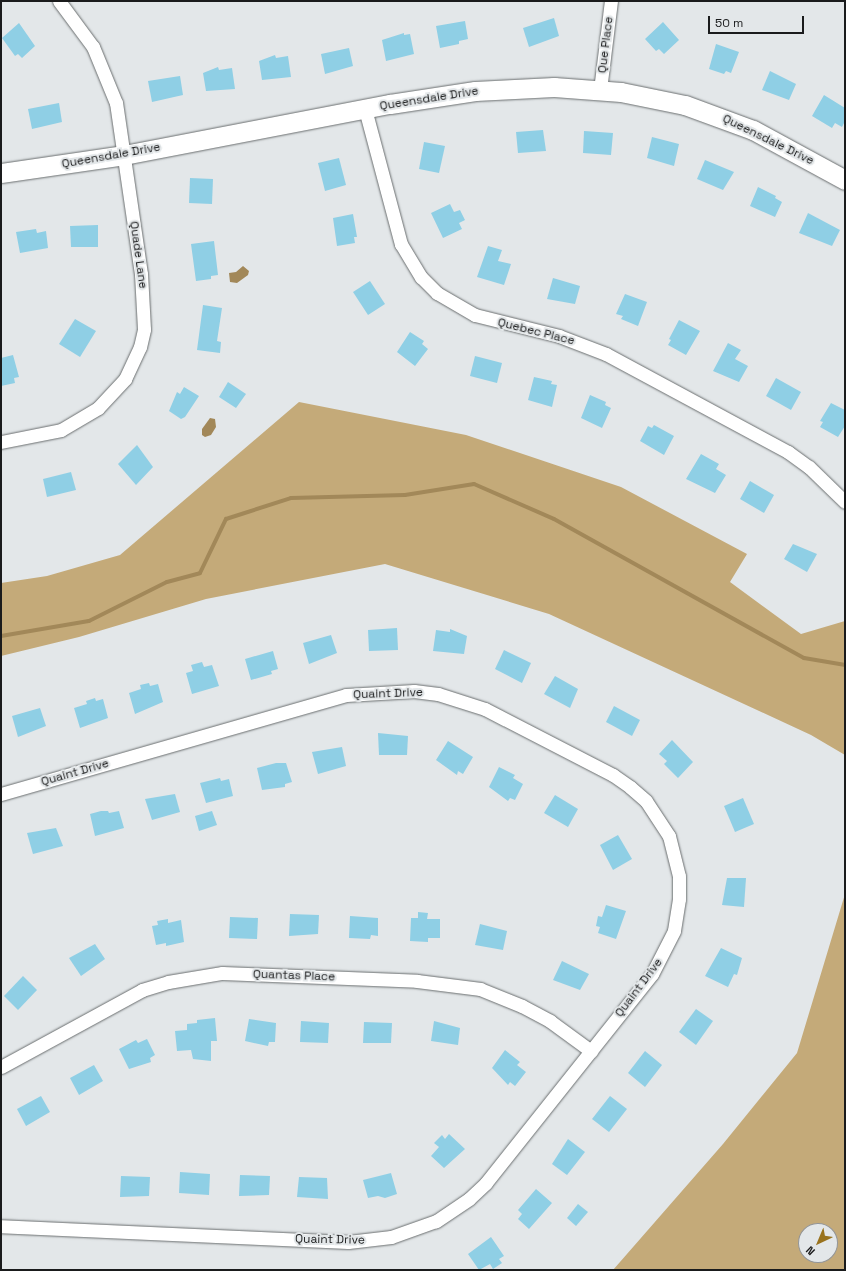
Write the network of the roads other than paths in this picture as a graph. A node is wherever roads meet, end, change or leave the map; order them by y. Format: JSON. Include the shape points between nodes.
{"nodes":[{"id":1,"x":59,"y":1,"type":"edge"},
{"id":2,"x":611,"y":1,"type":"edge"},
{"id":3,"x":600,"y":90,"type":"junction"},
{"id":4,"x":365,"y":109,"type":"junction"},
{"id":5,"x":124,"y":155,"type":"junction"},
{"id":6,"x":1,"y":173,"type":"edge"},
{"id":7,"x":845,"y":180,"type":"edge"},
{"id":8,"x":1,"y":442,"type":"edge"},
{"id":9,"x":845,"y":502,"type":"edge"},
{"id":10,"x":1,"y":794,"type":"edge"},
{"id":11,"x":590,"y":1051,"type":"junction"},
{"id":12,"x":1,"y":1067,"type":"edge"},
{"id":13,"x":1,"y":1226,"type":"edge"}],
"edges":[{"from":1,"to":5,"type":"street","name":"Quade Lane","via":[[93,47],[102,67],[116,103]]},
{"from":2,"to":3,"type":"street","name":"Que Place"},
{"from":3,"to":4,"type":"street","name":"Queensdale Drive","via":[[510,88]]},
{"from":3,"to":7,"type":"street","name":"Queensdale Drive","via":[[657,98],[720,116],[753,130]]},
{"from":4,"to":5,"type":"street","name":"Queensdale Drive"},
{"from":4,"to":9,"type":"street","name":"Quebec Place","via":[[401,244],[421,277],[437,293],[475,315],[559,336],[606,354],[788,452],[809,467]]},
{"from":5,"to":6,"type":"street","name":"Queensdale Drive"},
{"from":5,"to":8,"type":"street","name":"Quade Lane","via":[[145,310],[142,335],[133,365],[110,397],[82,420],[61,430]]},
{"from":10,"to":11,"type":"street","name":"Quaint Drive","via":[[346,695],[414,691],[450,697],[485,709],[613,775],[630,787],[659,818],[671,842],[679,891],[674,931],[652,974]]},
{"from":11,"to":12,"type":"street","name":"Quantas Place","via":[[550,1021],[522,1006],[480,989],[418,981],[222,973],[168,982],[142,990]]},
{"from":11,"to":13,"type":"street","name":"Quaint Drive","via":[[486,1183],[469,1199],[436,1221],[414,1231],[372,1241],[348,1242]]}]}
